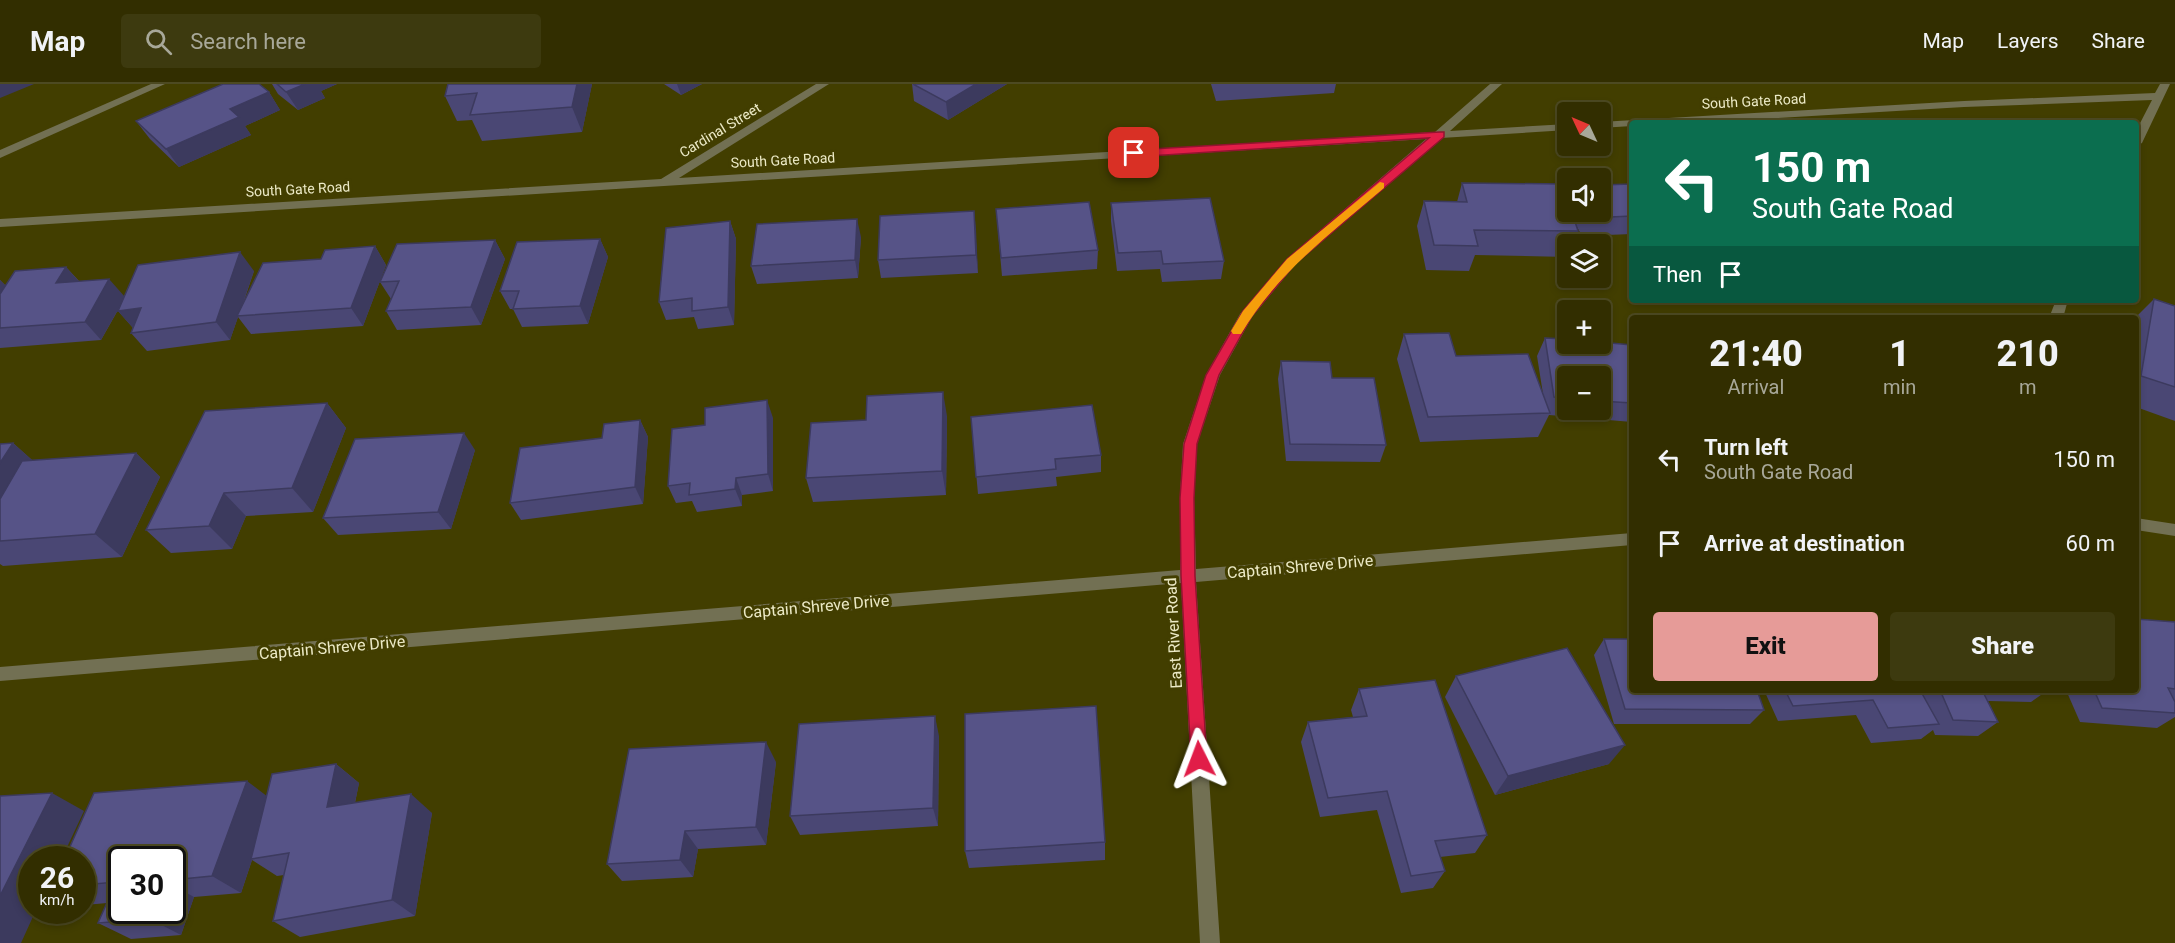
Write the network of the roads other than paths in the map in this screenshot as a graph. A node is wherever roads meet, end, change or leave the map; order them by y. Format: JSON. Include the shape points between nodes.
{"nodes":[{"id":1,"x":160,"y":84,"type":"edge"},
{"id":2,"x":824,"y":84,"type":"edge"},
{"id":3,"x":1497,"y":84,"type":"edge"},
{"id":4,"x":2165,"y":84,"type":"edge"},
{"id":5,"x":2159,"y":96,"type":"junction"},
{"id":6,"x":1690,"y":120,"type":"edge"},
{"id":7,"x":1629,"y":123,"type":"edge"},
{"id":8,"x":1611,"y":124,"type":"edge"},
{"id":9,"x":1557,"y":128,"type":"edge"},
{"id":10,"x":1440,"y":135,"type":"junction"},
{"id":11,"x":2139,"y":137,"type":"edge"},
{"id":12,"x":0,"y":154,"type":"edge"},
{"id":13,"x":663,"y":182,"type":"junction"},
{"id":14,"x":0,"y":223,"type":"edge"},
{"id":15,"x":2139,"y":524,"type":"edge"},
{"id":16,"x":2175,"y":530,"type":"edge"},
{"id":17,"x":1629,"y":539,"type":"edge"},
{"id":18,"x":1188,"y":576,"type":"junction"},
{"id":19,"x":0,"y":674,"type":"edge"},
{"id":20,"x":1210,"y":943,"type":"edge"}],
"edges":[{"from":1,"to":12,"type":"street"},
{"from":2,"to":13,"type":"street","name":"Cardinal Street"},
{"from":3,"to":10,"type":"street","name":"East River Road"},
{"from":4,"to":5,"type":"street"},
{"from":5,"to":6,"type":"street","name":"South Gate Road"},
{"from":5,"to":11,"type":"street"},
{"from":7,"to":8,"type":"street"},
{"from":9,"to":10,"type":"street","name":"South Gate Road"},
{"from":10,"to":13,"type":"street","name":"South Gate Road"},
{"from":10,"to":18,"type":"street","name":"East River Road","via":[[1291,262],[1247,314],[1213,375],[1190,444]]},
{"from":13,"to":14,"type":"street","name":"South Gate Road"},
{"from":15,"to":16,"type":"street"},
{"from":17,"to":18,"type":"street","name":"Captain Shreve Drive"},
{"from":18,"to":19,"type":"street","name":"Captain Shreve Drive"},
{"from":18,"to":20,"type":"street","name":"East River Road"}]}
